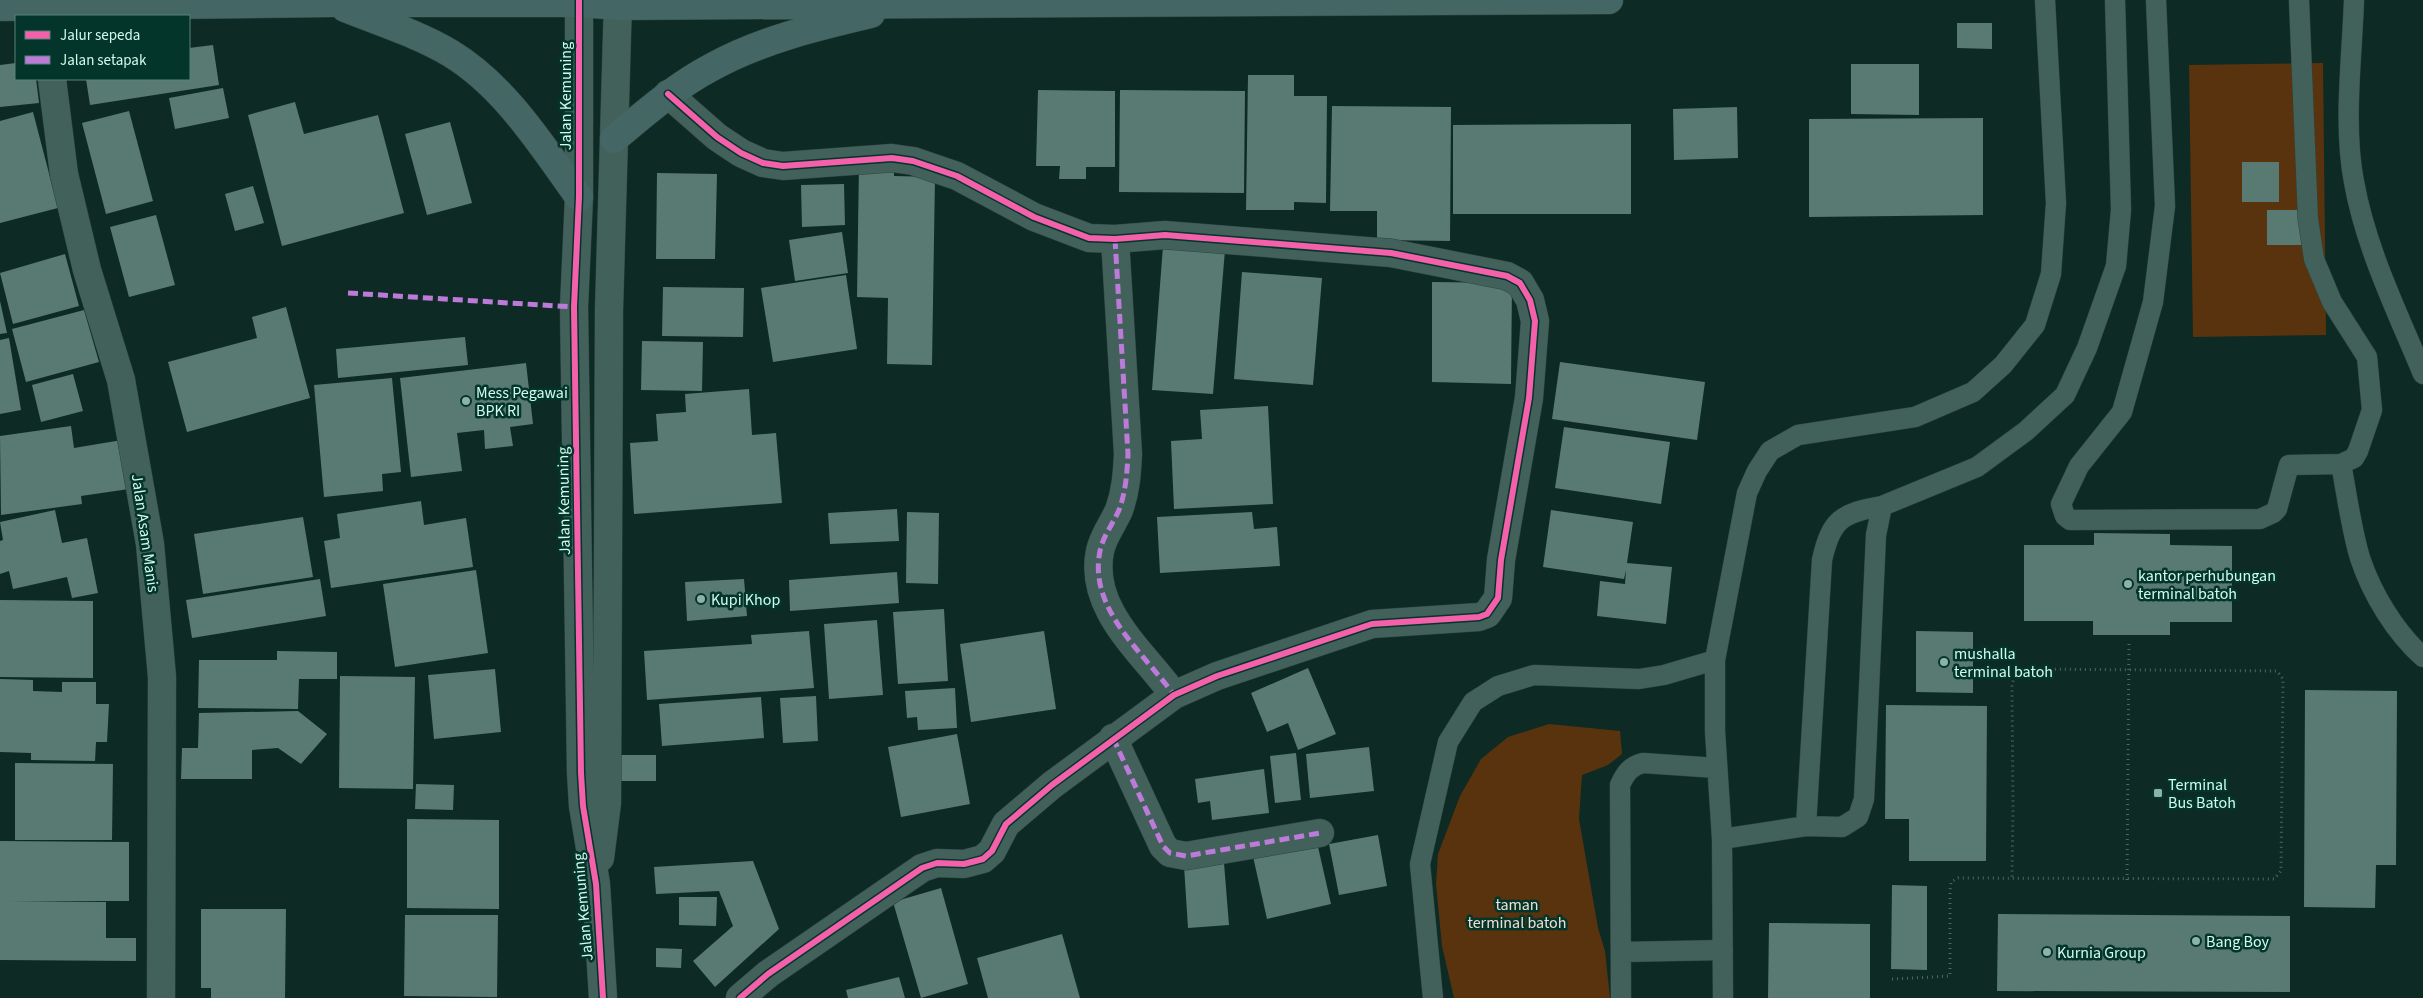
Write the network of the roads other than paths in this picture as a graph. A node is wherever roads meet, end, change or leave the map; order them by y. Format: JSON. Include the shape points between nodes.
{"nodes":[{"id":1,"x":1609,"y":0,"type":"edge"},
{"id":2,"x":2045,"y":0,"type":"edge"},
{"id":3,"x":2115,"y":0,"type":"edge"},
{"id":4,"x":2156,"y":0,"type":"edge"},
{"id":5,"x":2299,"y":0,"type":"edge"},
{"id":6,"x":2354,"y":0,"type":"edge"},
{"id":7,"x":579,"y":2,"type":"edge"},
{"id":8,"x":332,"y":3,"type":"junction"},
{"id":9,"x":618,"y":3,"type":"edge"},
{"id":10,"x":924,"y":3,"type":"junction"},
{"id":11,"x":0,"y":7,"type":"edge"},
{"id":12,"x":47,"y":12,"type":"edge"},
{"id":13,"x":52,"y":80,"type":"edge"},
{"id":14,"x":668,"y":94,"type":"junction"},
{"id":15,"x":614,"y":139,"type":"junction"},
{"id":16,"x":579,"y":197,"type":"junction"},
{"id":17,"x":1115,"y":239,"type":"junction"},
{"id":18,"x":2423,"y":374,"type":"edge"},
{"id":19,"x":2340,"y":464,"type":"junction"},
{"id":20,"x":1882,"y":506,"type":"junction"},
{"id":21,"x":2423,"y":657,"type":"edge"},
{"id":22,"x":1715,"y":660,"type":"junction"},
{"id":23,"x":1174,"y":695,"type":"junction"},
{"id":24,"x":1113,"y":738,"type":"junction"},
{"id":25,"x":1717,"y":768,"type":"junction"},
{"id":26,"x":1806,"y":826,"type":"junction"},
{"id":27,"x":1320,"y":833,"type":"dead end"},
{"id":28,"x":1722,"y":839,"type":"junction"},
{"id":29,"x":596,"y":884,"type":"junction"},
{"id":30,"x":1722,"y":950,"type":"junction"},
{"id":31,"x":1621,"y":952,"type":"junction"},
{"id":32,"x":161,"y":998,"type":"edge"},
{"id":33,"x":603,"y":998,"type":"edge"},
{"id":34,"x":740,"y":998,"type":"edge"},
{"id":35,"x":1433,"y":998,"type":"edge"},
{"id":36,"x":1621,"y":998,"type":"edge"},
{"id":37,"x":1723,"y":998,"type":"edge"}],
"edges":[{"from":1,"to":10,"type":"highway"},
{"from":2,"to":22,"type":"lane","via":[[2056,204],[2051,274],[2035,325],[2003,365],[1973,392],[1915,417],[1798,435],[1770,451],[1747,493]]},
{"from":3,"to":20,"type":"lane","via":[[2121,210],[2116,266],[2069,388],[2065,396],[2026,431],[1977,467]]},
{"from":4,"to":19,"type":"lane","via":[[2165,206],[2153,302],[2122,412],[2078,466],[2061,504],[2062,510],[2070,520],[2260,519],[2277,509],[2289,465]]},
{"from":5,"to":19,"type":"lane","via":[[2308,219],[2314,259],[2332,302],[2366,357],[2372,410],[2354,458]]},
{"from":6,"to":18,"type":"lane","via":[[2349,113],[2354,181],[2372,251]]},
{"from":7,"to":8,"type":"highway"},
{"from":7,"to":9,"type":"highway"},
{"from":7,"to":16,"type":"street","name":"Jalan Kemuning"},
{"from":8,"to":12,"type":"highway"},
{"from":8,"to":16,"type":"highway","via":[[409,34],[458,59],[494,88]]},
{"from":9,"to":10,"type":"highway"},
{"from":9,"to":15,"type":"street"},
{"from":10,"to":14,"type":"highway","via":[[808,29],[755,47],[712,67]]},
{"from":11,"to":12,"type":"highway"},
{"from":13,"to":32,"type":"street","name":"Jalan Asam Manis","via":[[64,174],[87,270],[121,380],[150,544],[162,677]]},
{"from":14,"to":15,"type":"highway"},
{"from":14,"to":17,"type":"street","via":[[717,136],[741,153],[763,163],[783,166],[892,158],[913,161],[957,176],[1061,230],[1088,238]]},
{"from":15,"to":29,"type":"street","via":[[607,803]]},
{"from":16,"to":29,"type":"street","name":"Jalan Kemuning","via":[[574,307],[580,773]]},
{"from":17,"to":23,"type":"street","via":[[1128,461],[1119,510],[1100,550],[1098,575],[1114,620]]},
{"from":17,"to":23,"type":"street","via":[[1165,235],[1267,241],[1391,253],[1453,264],[1507,276],[1520,284],[1530,300],[1535,321],[1529,398],[1501,560],[1498,598],[1487,614],[1372,624],[1218,676]]},
{"from":19,"to":21,"type":"lane","via":[[2361,558],[2383,608]]},
{"from":20,"to":26,"type":"lane","via":[[1860,510],[1838,521],[1828,535],[1822,560]]},
{"from":20,"to":26,"type":"lane","via":[[1876,535],[1862,810],[1858,817],[1842,828]]},
{"from":22,"to":25,"type":"lane"},
{"from":22,"to":35,"type":"lane","via":[[1638,679],[1534,675],[1498,686],[1473,702],[1448,742],[1420,864]]},
{"from":23,"to":24,"type":"street"},
{"from":24,"to":27,"type":"street","via":[[1163,846],[1170,853],[1186,856]]},
{"from":24,"to":34,"type":"street","via":[[1006,824],[992,850],[983,859],[964,864],[936,863],[922,868],[768,974]]},
{"from":25,"to":28,"type":"lane"},
{"from":25,"to":31,"type":"lane","via":[[1643,764],[1634,765],[1623,777],[1620,785]]},
{"from":26,"to":28,"type":"lane"},
{"from":28,"to":30,"type":"lane"},
{"from":29,"to":33,"type":"street","name":"Jalan Kemuning"},
{"from":30,"to":31,"type":"lane"},
{"from":30,"to":37,"type":"lane"},
{"from":31,"to":36,"type":"lane"}]}
